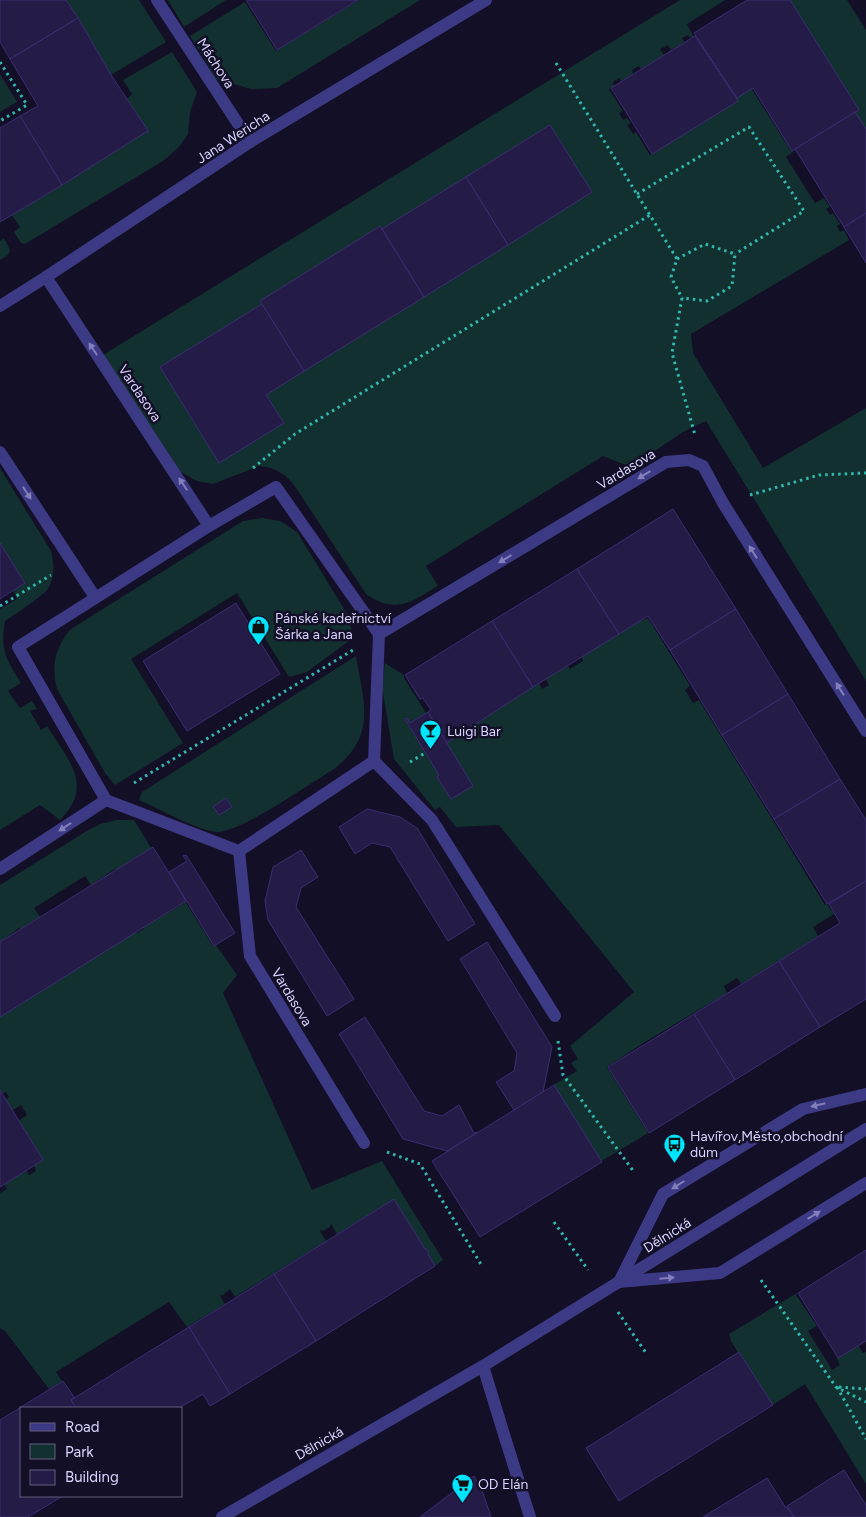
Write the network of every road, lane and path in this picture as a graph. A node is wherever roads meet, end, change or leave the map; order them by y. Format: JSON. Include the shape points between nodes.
{"nodes":[{"id":1,"x":157,"y":0,"type":"edge"},
{"id":2,"x":486,"y":0,"type":"edge"},
{"id":3,"x":0,"y":62,"type":"edge"},
{"id":4,"x":556,"y":63,"type":"dead end"},
{"id":5,"x":0,"y":122,"type":"edge"},
{"id":6,"x":250,"y":142,"type":"junction"},
{"id":7,"x":637,"y":194,"type":"junction"},
{"id":8,"x":650,"y":215,"type":"junction"},
{"id":9,"x":734,"y":254,"type":"junction"},
{"id":10,"x":677,"y":259,"type":"junction"},
{"id":11,"x":46,"y":277,"type":"junction"},
{"id":12,"x":682,"y":298,"type":"junction"},
{"id":13,"x":0,"y":306,"type":"edge"},
{"id":14,"x":696,"y":440,"type":"dead end"},
{"id":15,"x":0,"y":452,"type":"edge"},
{"id":16,"x":251,"y":469,"type":"dead end"},
{"id":17,"x":866,"y":473,"type":"edge"},
{"id":18,"x":723,"y":503,"type":"junction"},
{"id":19,"x":209,"y":526,"type":"junction"},
{"id":20,"x":72,"y":562,"type":"junction"},
{"id":21,"x":94,"y":597,"type":"junction"},
{"id":22,"x":0,"y":606,"type":"edge"},
{"id":23,"x":379,"y":634,"type":"junction"},
{"id":24,"x":866,"y":731,"type":"edge"},
{"id":25,"x":374,"y":761,"type":"junction"},
{"id":26,"x":106,"y":800,"type":"junction"},
{"id":27,"x":238,"y":851,"type":"junction"},
{"id":28,"x":0,"y":870,"type":"edge"},
{"id":29,"x":555,"y":1016,"type":"joint"},
{"id":30,"x":866,"y":1094,"type":"edge"},
{"id":31,"x":866,"y":1129,"type":"edge"},
{"id":32,"x":364,"y":1143,"type":"joint"},
{"id":33,"x":634,"y":1172,"type":"dead end"},
{"id":34,"x":866,"y":1183,"type":"edge"},
{"id":35,"x":554,"y":1222,"type":"dead end"},
{"id":36,"x":482,"y":1266,"type":"dead end"},
{"id":37,"x":593,"y":1277,"type":"dead end"},
{"id":38,"x":761,"y":1280,"type":"dead end"},
{"id":39,"x":619,"y":1282,"type":"junction"},
{"id":40,"x":616,"y":1310,"type":"dead end"},
{"id":41,"x":646,"y":1353,"type":"dead end"},
{"id":42,"x":483,"y":1366,"type":"junction"},
{"id":43,"x":836,"y":1387,"type":"junction"},
{"id":44,"x":866,"y":1389,"type":"edge"},
{"id":45,"x":866,"y":1402,"type":"edge"},
{"id":46,"x":866,"y":1439,"type":"edge"},
{"id":47,"x":222,"y":1517,"type":"edge"},
{"id":48,"x":530,"y":1517,"type":"edge"}],
"edges":[{"from":1,"to":6,"type":"street","name":"Máchova"},
{"from":2,"to":6,"type":"street","name":"Jana Wericha"},
{"from":3,"to":5,"type":"path","via":[[27,105]]},
{"from":4,"to":7,"type":"path"},
{"from":6,"to":11,"type":"street","name":"Jana Wericha"},
{"from":7,"to":8,"type":"path"},
{"from":7,"to":9,"type":"path","via":[[749,127],[804,211]]},
{"from":8,"to":10,"type":"path"},
{"from":8,"to":16,"type":"path","via":[[295,434]]},
{"from":9,"to":10,"type":"path","via":[[705,244]]},
{"from":9,"to":12,"type":"path","via":[[732,286],[707,301]]},
{"from":10,"to":12,"type":"path","via":[[671,276]]},
{"from":11,"to":13,"type":"street","name":"Jana Wericha"},
{"from":19,"to":11,"type":"street","name":"Vardasova","one_way":true},
{"from":12,"to":14,"type":"path","via":[[672,353]]},
{"from":15,"to":20,"type":"street","one_way":true},
{"from":17,"to":18,"type":"path","via":[[819,475]]},
{"from":18,"to":23,"type":"street","name":"Vardasova","one_way":true,"via":[[702,466],[689,460],[666,462]]},
{"from":24,"to":18,"type":"street","name":"Vardasova","one_way":true},
{"from":19,"to":21,"type":"street"},
{"from":19,"to":23,"type":"street","via":[[276,487]]},
{"from":20,"to":21,"type":"street"},
{"from":20,"to":22,"type":"path"},
{"from":21,"to":26,"type":"street","via":[[18,647]]},
{"from":23,"to":25,"type":"street"},
{"from":23,"to":26,"type":"path"},
{"from":25,"to":27,"type":"street"},
{"from":25,"to":29,"type":"street","via":[[432,820]]},
{"from":26,"to":27,"type":"street"},
{"from":26,"to":28,"type":"street","one_way":true},
{"from":27,"to":32,"type":"street","name":"Vardasova","via":[[250,956]]},
{"from":29,"to":33,"type":"path","via":[[563,1075]]},
{"from":30,"to":39,"type":"street","one_way":true,"via":[[803,1109],[663,1194]]},
{"from":31,"to":39,"type":"street","name":"Dělnická"},
{"from":32,"to":36,"type":"path","via":[[420,1164]]},
{"from":39,"to":34,"type":"street","one_way":true,"via":[[720,1273]]},
{"from":35,"to":37,"type":"path"},
{"from":38,"to":43,"type":"path"},
{"from":39,"to":42,"type":"street","name":"Dělnická"},
{"from":40,"to":41,"type":"path"},
{"from":42,"to":47,"type":"street","name":"Dělnická"},
{"from":42,"to":48,"type":"street"},
{"from":43,"to":44,"type":"path"},
{"from":43,"to":45,"type":"path"},
{"from":43,"to":46,"type":"path"}]}
